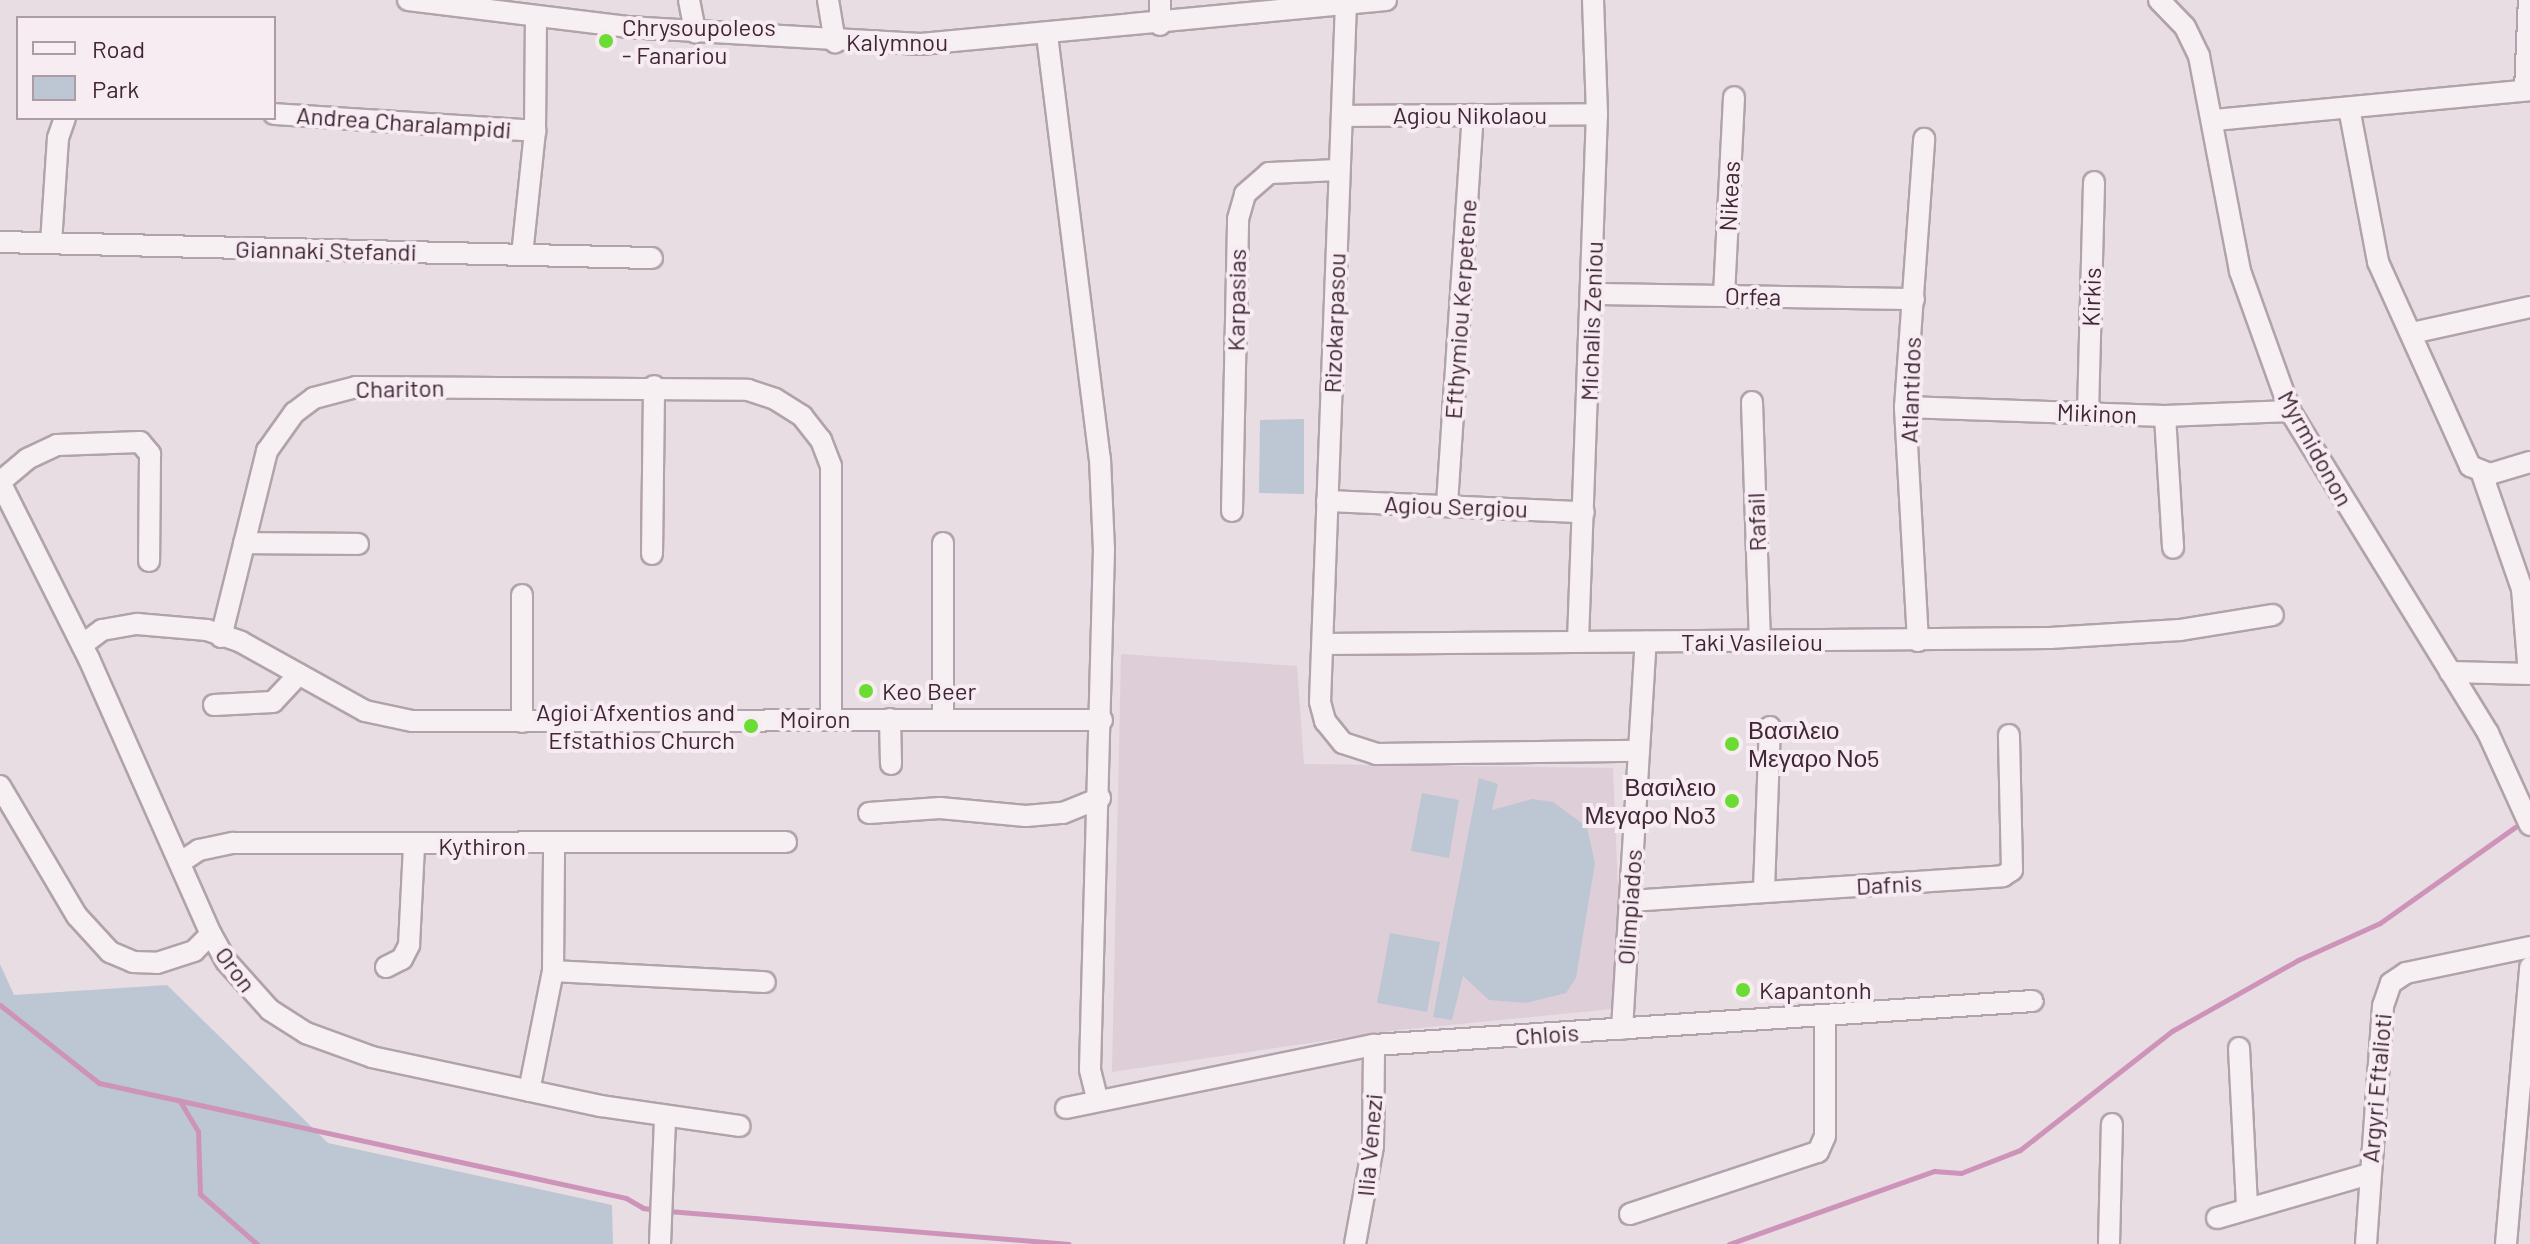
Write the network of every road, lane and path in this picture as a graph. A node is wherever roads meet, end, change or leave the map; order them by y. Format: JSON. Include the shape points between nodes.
{"nodes":[{"id":1,"x":408,"y":0,"type":"edge"},
{"id":2,"x":689,"y":0,"type":"edge"},
{"id":3,"x":828,"y":0,"type":"edge"},
{"id":4,"x":1160,"y":0,"type":"edge"},
{"id":5,"x":1386,"y":0,"type":"edge"},
{"id":6,"x":1593,"y":0,"type":"edge"},
{"id":7,"x":2159,"y":0,"type":"edge"},
{"id":8,"x":2529,"y":0,"type":"edge"},
{"id":9,"x":1346,"y":3,"type":"junction"},
{"id":10,"x":536,"y":17,"type":"junction"},
{"id":11,"x":1160,"y":25,"type":"junction"},
{"id":12,"x":695,"y":32,"type":"junction"},
{"id":13,"x":1047,"y":35,"type":"junction"},
{"id":14,"x":835,"y":42,"type":"junction"},
{"id":15,"x":2528,"y":90,"type":"edge"},
{"id":16,"x":1734,"y":97,"type":"dead end"},
{"id":17,"x":2349,"y":108,"type":"junction"},
{"id":18,"x":276,"y":114,"type":"edge"},
{"id":19,"x":1597,"y":114,"type":"junction"},
{"id":20,"x":1473,"y":115,"type":"junction"},
{"id":21,"x":1342,"y":116,"type":"junction"},
{"id":22,"x":64,"y":120,"type":"edge"},
{"id":23,"x":2214,"y":120,"type":"junction"},
{"id":24,"x":535,"y":131,"type":"junction"},
{"id":25,"x":1924,"y":139,"type":"dead end"},
{"id":26,"x":1339,"y":170,"type":"junction"},
{"id":27,"x":2094,"y":182,"type":"dead end"},
{"id":28,"x":0,"y":242,"type":"edge"},
{"id":29,"x":51,"y":243,"type":"junction"},
{"id":30,"x":522,"y":255,"type":"junction"},
{"id":31,"x":652,"y":258,"type":"dead end"},
{"id":32,"x":1593,"y":294,"type":"junction"},
{"id":33,"x":1724,"y":295,"type":"junction"},
{"id":34,"x":1914,"y":299,"type":"junction"},
{"id":35,"x":2530,"y":307,"type":"edge"},
{"id":36,"x":2412,"y":333,"type":"junction"},
{"id":37,"x":654,"y":386,"type":"junction"},
{"id":38,"x":1752,"y":402,"type":"dead end"},
{"id":39,"x":1905,"y":407,"type":"junction"},
{"id":40,"x":2290,"y":411,"type":"junction"},
{"id":41,"x":2088,"y":413,"type":"junction"},
{"id":42,"x":2165,"y":416,"type":"junction"},
{"id":43,"x":2530,"y":462,"type":"edge"},
{"id":44,"x":2482,"y":474,"type":"junction"},
{"id":45,"x":0,"y":482,"type":"edge"},
{"id":46,"x":1327,"y":501,"type":"junction"},
{"id":47,"x":1447,"y":504,"type":"junction"},
{"id":48,"x":1232,"y":511,"type":"dead end"},
{"id":49,"x":1584,"y":512,"type":"junction"},
{"id":50,"x":244,"y":543,"type":"junction"},
{"id":51,"x":943,"y":543,"type":"dead end"},
{"id":52,"x":358,"y":544,"type":"dead end"},
{"id":53,"x":2173,"y":548,"type":"dead end"},
{"id":54,"x":652,"y":554,"type":"dead end"},
{"id":55,"x":149,"y":561,"type":"dead end"},
{"id":56,"x":522,"y":595,"type":"dead end"},
{"id":57,"x":2273,"y":615,"type":"dead end"},
{"id":58,"x":221,"y":637,"type":"junction"},
{"id":59,"x":1578,"y":641,"type":"junction"},
{"id":60,"x":1918,"y":641,"type":"junction"},
{"id":61,"x":1646,"y":642,"type":"junction"},
{"id":62,"x":1760,"y":642,"type":"junction"},
{"id":63,"x":1323,"y":644,"type":"junction"},
{"id":64,"x":82,"y":645,"type":"junction"},
{"id":65,"x":2450,"y":672,"type":"junction"},
{"id":66,"x":299,"y":674,"type":"junction"},
{"id":67,"x":2529,"y":674,"type":"edge"},
{"id":68,"x":214,"y":705,"type":"dead end"},
{"id":69,"x":831,"y":718,"type":"junction"},
{"id":70,"x":890,"y":719,"type":"junction"},
{"id":71,"x":943,"y":719,"type":"junction"},
{"id":72,"x":1102,"y":720,"type":"junction"},
{"id":73,"x":522,"y":722,"type":"junction"},
{"id":74,"x":1770,"y":727,"type":"dead end"},
{"id":75,"x":2009,"y":735,"type":"dead end"},
{"id":76,"x":1639,"y":751,"type":"junction"},
{"id":77,"x":891,"y":764,"type":"dead end"},
{"id":78,"x":0,"y":786,"type":"edge"},
{"id":79,"x":1100,"y":798,"type":"junction"},
{"id":80,"x":869,"y":813,"type":"dead end"},
{"id":81,"x":2530,"y":825,"type":"edge"},
{"id":82,"x":786,"y":842,"type":"dead end"},
{"id":83,"x":414,"y":845,"type":"junction"},
{"id":84,"x":554,"y":847,"type":"junction"},
{"id":85,"x":181,"y":862,"type":"junction"},
{"id":86,"x":1764,"y":889,"type":"junction"},
{"id":87,"x":1630,"y":901,"type":"junction"},
{"id":88,"x":211,"y":934,"type":"junction"},
{"id":89,"x":2530,"y":947,"type":"edge"},
{"id":90,"x":386,"y":967,"type":"dead end"},
{"id":91,"x":2530,"y":967,"type":"edge"},
{"id":92,"x":553,"y":971,"type":"junction"},
{"id":93,"x":765,"y":982,"type":"dead end"},
{"id":94,"x":2033,"y":1001,"type":"dead end"},
{"id":95,"x":1825,"y":1018,"type":"junction"},
{"id":96,"x":1622,"y":1029,"type":"junction"},
{"id":97,"x":1374,"y":1045,"type":"junction"},
{"id":98,"x":2239,"y":1048,"type":"dead end"},
{"id":99,"x":529,"y":1091,"type":"junction"},
{"id":100,"x":1097,"y":1098,"type":"junction"},
{"id":101,"x":1066,"y":1108,"type":"dead end"},
{"id":102,"x":665,"y":1117,"type":"junction"},
{"id":103,"x":2112,"y":1124,"type":"dead end"},
{"id":104,"x":740,"y":1126,"type":"dead end"},
{"id":105,"x":2522,"y":1138,"type":"edge"},
{"id":106,"x":2369,"y":1174,"type":"junction"},
{"id":107,"x":2247,"y":1208,"type":"junction"},
{"id":108,"x":1630,"y":1214,"type":"dead end"},
{"id":109,"x":2217,"y":1218,"type":"dead end"},
{"id":110,"x":660,"y":1244,"type":"edge"},
{"id":111,"x":1355,"y":1244,"type":"edge"},
{"id":112,"x":2109,"y":1244,"type":"edge"},
{"id":113,"x":2366,"y":1244,"type":"edge"},
{"id":114,"x":2506,"y":1244,"type":"edge"}],
"edges":[{"from":1,"to":10,"type":"street","name":"Kalymnou"},
{"from":2,"to":12,"type":"street"},
{"from":3,"to":14,"type":"street"},
{"from":4,"to":11,"type":"street"},
{"from":5,"to":9,"type":"street","name":"Kalymnou"},
{"from":6,"to":19,"type":"street","name":"Michalis Zeniou"},
{"from":7,"to":23,"type":"street","name":"Myrmidonon","via":[[2191,39]]},
{"from":8,"to":15,"type":"street"},
{"from":9,"to":11,"type":"street","name":"Kalymnou"},
{"from":9,"to":21,"type":"street","name":"Rizokarpasou"},
{"from":10,"to":12,"type":"street","name":"Kalymnou"},
{"from":10,"to":24,"type":"street"},
{"from":11,"to":13,"type":"street","name":"Kalymnou"},
{"from":12,"to":14,"type":"street","name":"Kalymnou"},
{"from":13,"to":14,"type":"street","name":"Kalymnou","via":[[921,44]]},
{"from":13,"to":72,"type":"street","via":[[1100,459]]},
{"from":15,"to":17,"type":"street"},
{"from":16,"to":33,"type":"street","name":"Nikeas"},
{"from":17,"to":23,"type":"street"},
{"from":17,"to":36,"type":"street","via":[[2378,262]]},
{"from":18,"to":24,"type":"street","name":"Andrea Charalampidi"},
{"from":19,"to":20,"type":"street","name":"Agiou Nikolaou"},
{"from":19,"to":32,"type":"street","name":"Michalis Zeniou"},
{"from":20,"to":21,"type":"street","name":"Agiou Nikolaou"},
{"from":20,"to":47,"type":"street","name":"Efthymiou Kerpetene"},
{"from":21,"to":26,"type":"street","name":"Rizokarpasou"},
{"from":22,"to":29,"type":"street","via":[[58,138]]},
{"from":23,"to":40,"type":"street","name":"Myrmidonon","via":[[2216,159],[2240,271]]},
{"from":24,"to":30,"type":"street"},
{"from":25,"to":34,"type":"street","name":"Atlantidos"},
{"from":26,"to":46,"type":"street","name":"Rizokarpasou"},
{"from":26,"to":48,"type":"street","name":"Karpasias","via":[[1269,173],[1245,194],[1238,219]]},
{"from":27,"to":41,"type":"street","name":"Kirkis"},
{"from":28,"to":29,"type":"street","name":"Giannaki Stefandi"},
{"from":29,"to":30,"type":"street","name":"Giannaki Stefandi"},
{"from":30,"to":31,"type":"street","name":"Giannaki Stefandi"},
{"from":32,"to":33,"type":"street","name":"Orfea"},
{"from":32,"to":49,"type":"street","name":"Michalis Zeniou"},
{"from":33,"to":34,"type":"street","name":"Orfea"},
{"from":34,"to":39,"type":"street","name":"Atlantidos"},
{"from":35,"to":36,"type":"street"},
{"from":36,"to":44,"type":"street","via":[[2464,454]]},
{"from":37,"to":50,"type":"street","name":"Chariton","via":[[356,387],[327,392],[294,413],[267,451]]},
{"from":37,"to":54,"type":"street"},
{"from":37,"to":69,"type":"street","name":"Chariton","via":[[760,393],[802,416],[821,440],[833,482]]},
{"from":38,"to":62,"type":"street","name":"Rafail"},
{"from":39,"to":41,"type":"street","name":"Mikinon"},
{"from":39,"to":60,"type":"street","name":"Atlantidos"},
{"from":40,"to":42,"type":"street","name":"Mikinon"},
{"from":40,"to":65,"type":"street","name":"Myrmidonon"},
{"from":41,"to":42,"type":"street","name":"Mikinon"},
{"from":42,"to":53,"type":"street"},
{"from":43,"to":44,"type":"street"},
{"from":44,"to":67,"type":"street","via":[[2522,589]]},
{"from":45,"to":55,"type":"street","name":"Oron","via":[[27,459],[57,445],[140,442],[150,454]]},
{"from":45,"to":64,"type":"street","name":"Oron"},
{"from":46,"to":47,"type":"street","name":"Agiou Sergiou"},
{"from":46,"to":63,"type":"street","name":"Rizokarpasou"},
{"from":47,"to":49,"type":"street","name":"Agiou Sergiou"},
{"from":49,"to":59,"type":"street","name":"Michalis Zeniou"},
{"from":50,"to":52,"type":"street"},
{"from":50,"to":58,"type":"street","name":"Chariton"},
{"from":51,"to":71,"type":"street"},
{"from":56,"to":73,"type":"street"},
{"from":57,"to":60,"type":"street","name":"Taki Vasileiou","via":[[2180,630]]},
{"from":58,"to":64,"type":"street","name":"Moiron","via":[[176,625],[137,624],[102,630]]},
{"from":58,"to":66,"type":"street","name":"Moiron"},
{"from":59,"to":61,"type":"street","name":"Taki Vasileiou"},
{"from":59,"to":63,"type":"street","name":"Taki Vasileiou"},
{"from":60,"to":62,"type":"street","name":"Taki Vasileiou"},
{"from":61,"to":62,"type":"street","name":"Taki Vasileiou"},
{"from":61,"to":76,"type":"street","name":"Olimpiados"},
{"from":63,"to":76,"type":"street","name":"Rizokarpasou","via":[[1322,711],[1335,736],[1352,749],[1376,754]]},
{"from":64,"to":85,"type":"street","name":"Oron"},
{"from":65,"to":67,"type":"street"},
{"from":65,"to":81,"type":"street","name":"Myrmidonon","via":[[2488,733]]},
{"from":66,"to":68,"type":"street","via":[[273,702]]},
{"from":66,"to":73,"type":"street","name":"Moiron","via":[[348,703],[394,719]]},
{"from":69,"to":70,"type":"street","name":"Moiron"},
{"from":69,"to":73,"type":"street","name":"Moiron"},
{"from":70,"to":71,"type":"street","name":"Moiron"},
{"from":70,"to":77,"type":"street"},
{"from":71,"to":72,"type":"street","name":"Moiron"},
{"from":72,"to":79,"type":"street"},
{"from":74,"to":86,"type":"street"},
{"from":75,"to":86,"type":"street","name":"Dafnis","via":[[2012,870],[2003,876]]},
{"from":76,"to":87,"type":"street","name":"Olimpiados"},
{"from":78,"to":88,"type":"street","via":[[77,916],[110,952],[133,962],[157,963],[194,951]]},
{"from":79,"to":80,"type":"street","via":[[1063,813],[1026,816],[940,808]]},
{"from":79,"to":100,"type":"street","via":[[1090,1070]]},
{"from":82,"to":84,"type":"street","name":"Kythiron"},
{"from":83,"to":84,"type":"street","name":"Kythiron"},
{"from":83,"to":85,"type":"street","name":"Kythiron","via":[[233,843],[199,850]]},
{"from":83,"to":90,"type":"street","via":[[409,945],[402,959]]},
{"from":84,"to":92,"type":"street"},
{"from":85,"to":88,"type":"street","name":"Oron"},
{"from":86,"to":87,"type":"street","name":"Dafnis"},
{"from":87,"to":96,"type":"street","name":"Olimpiados"},
{"from":88,"to":99,"type":"street","name":"Oron","via":[[256,997],[306,1033],[363,1055]]},
{"from":89,"to":106,"type":"street","name":"Argyri Eftalioti","via":[[2406,973],[2391,983],[2383,1006]]},
{"from":91,"to":105,"type":"street"},
{"from":92,"to":93,"type":"street"},
{"from":92,"to":99,"type":"street"},
{"from":94,"to":95,"type":"street","name":"Chlois"},
{"from":95,"to":96,"type":"street","name":"Chlois"},
{"from":95,"to":108,"type":"street","via":[[1825,1136],[1818,1152]]},
{"from":96,"to":97,"type":"street","name":"Chlois"},
{"from":97,"to":100,"type":"street","name":"Chlois"},
{"from":97,"to":111,"type":"street","name":"Ilia Venezi","via":[[1373,1146]]},
{"from":98,"to":107,"type":"street"},
{"from":99,"to":102,"type":"street","name":"Oron"},
{"from":100,"to":101,"type":"street","name":"Chlois"},
{"from":102,"to":104,"type":"street","name":"Oron"},
{"from":102,"to":110,"type":"street"},
{"from":103,"to":112,"type":"street"},
{"from":105,"to":114,"type":"street"},
{"from":106,"to":107,"type":"street"},
{"from":106,"to":113,"type":"street","name":"Argyri Eftalioti"},
{"from":107,"to":109,"type":"street"}]}
